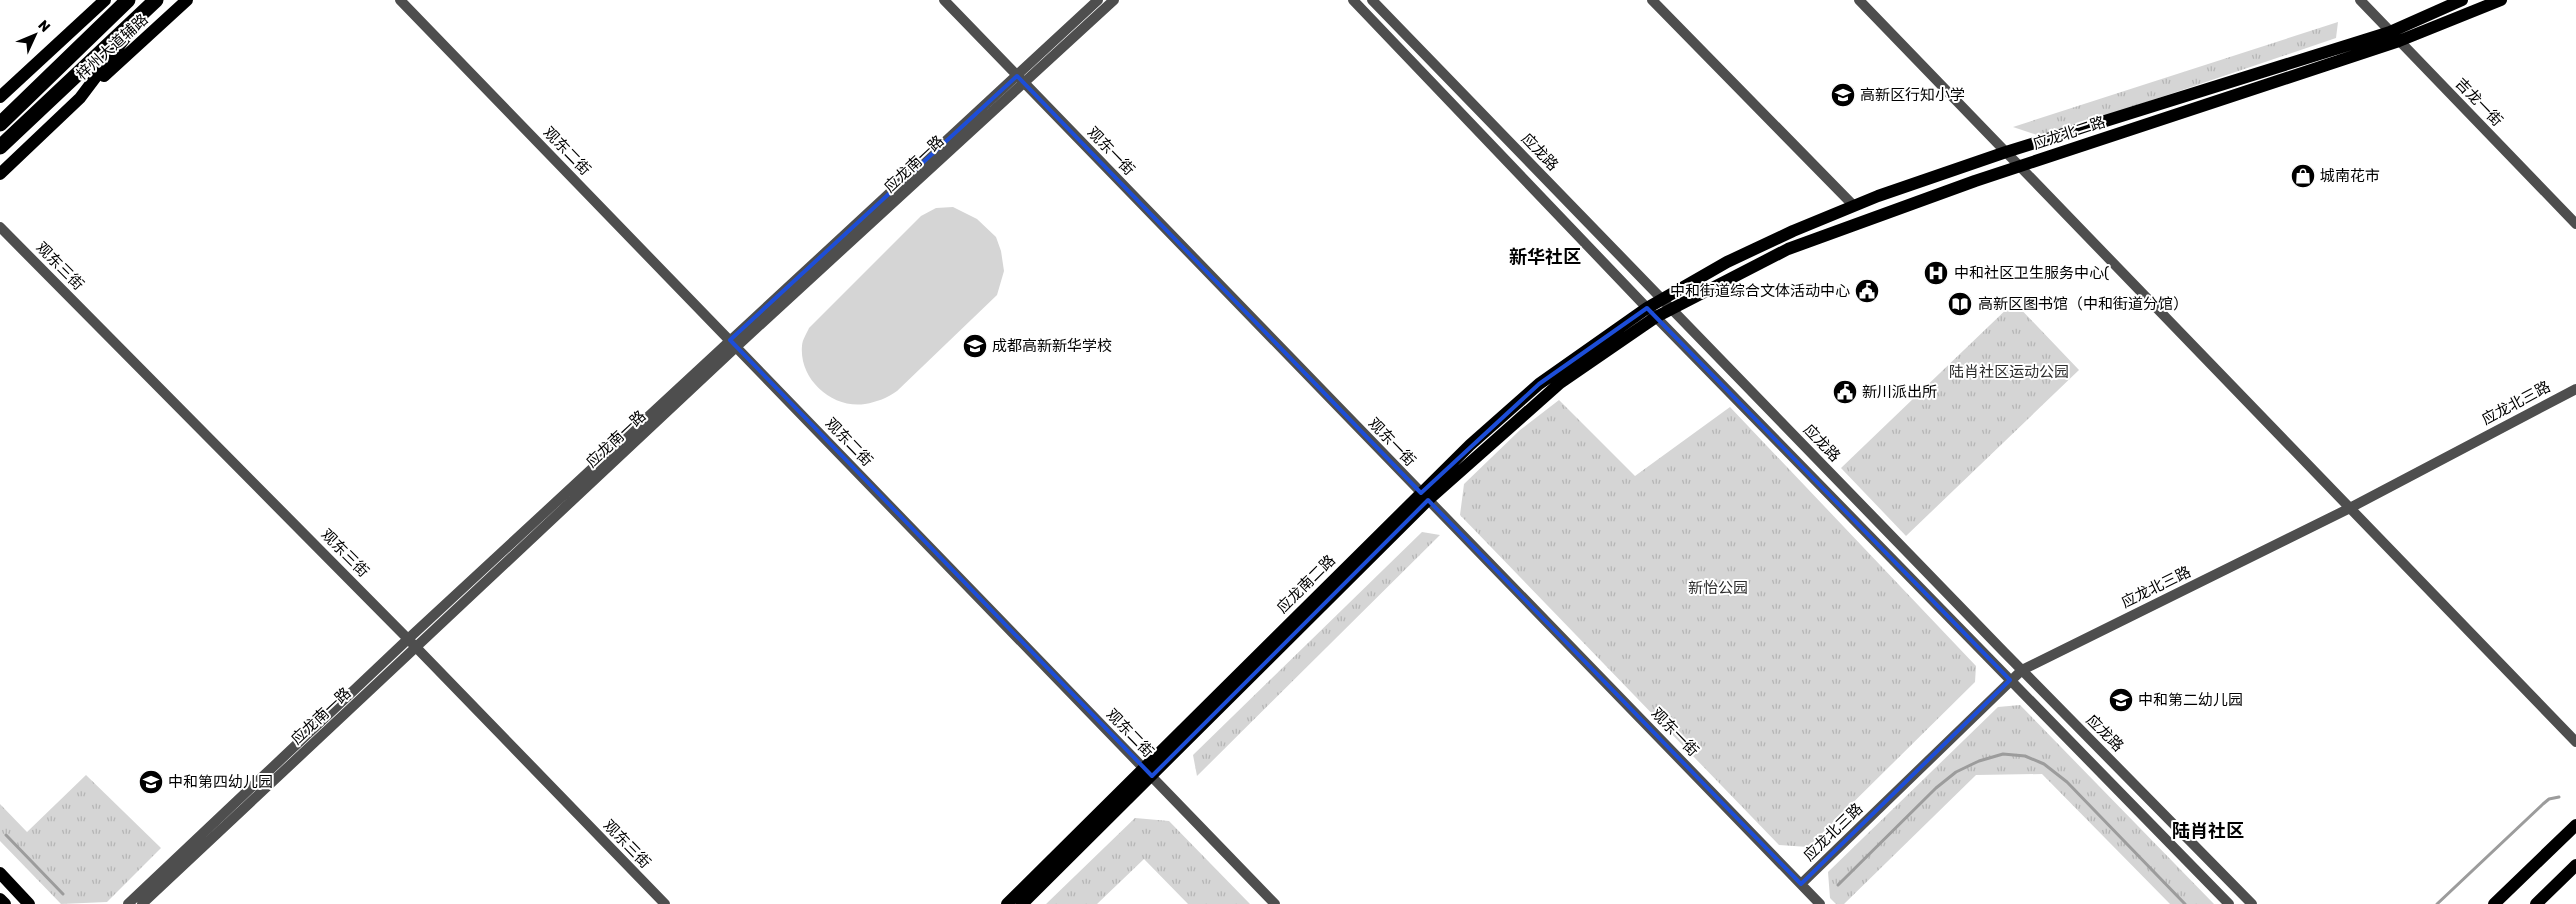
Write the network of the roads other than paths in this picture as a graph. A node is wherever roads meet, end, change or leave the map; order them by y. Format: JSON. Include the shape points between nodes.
{"nodes":[{"id":1,"x":105,"y":0,"type":"edge"},
{"id":2,"x":128,"y":0,"type":"edge"},
{"id":3,"x":187,"y":0,"type":"edge"},
{"id":4,"x":400,"y":0,"type":"edge"},
{"id":5,"x":944,"y":0,"type":"edge"},
{"id":6,"x":1098,"y":0,"type":"edge"},
{"id":7,"x":1114,"y":0,"type":"edge"},
{"id":8,"x":1353,"y":0,"type":"edge"},
{"id":9,"x":1372,"y":0,"type":"edge"},
{"id":10,"x":1652,"y":0,"type":"edge"},
{"id":11,"x":1858,"y":0,"type":"edge"},
{"id":12,"x":2360,"y":0,"type":"edge"},
{"id":13,"x":2462,"y":0,"type":"edge"},
{"id":14,"x":2501,"y":0,"type":"edge"},
{"id":15,"x":152,"y":4,"type":"edge"},
{"id":16,"x":2395,"y":36,"type":"junction"},
{"id":17,"x":1020,"y":79,"type":"junction"},
{"id":18,"x":0,"y":98,"type":"edge"},
{"id":19,"x":80,"y":98,"type":"junction"},
{"id":20,"x":0,"y":124,"type":"edge"},
{"id":21,"x":0,"y":147,"type":"edge"},
{"id":22,"x":2006,"y":152,"type":"junction"},
{"id":23,"x":2020,"y":166,"type":"junction"},
{"id":24,"x":0,"y":174,"type":"edge"},
{"id":25,"x":1854,"y":206,"type":"junction"},
{"id":26,"x":2576,"y":224,"type":"edge"},
{"id":27,"x":0,"y":227,"type":"edge"},
{"id":28,"x":1662,"y":299,"type":"junction"},
{"id":29,"x":1671,"y":309,"type":"junction"},
{"id":30,"x":1651,"y":312,"type":"junction"},
{"id":31,"x":733,"y":343,"type":"junction"},
{"id":32,"x":2576,"y":389,"type":"edge"},
{"id":33,"x":1425,"y":497,"type":"junction"},
{"id":34,"x":2348,"y":509,"type":"junction"},
{"id":35,"x":408,"y":639,"type":"junction"},
{"id":36,"x":416,"y":648,"type":"junction"},
{"id":37,"x":2022,"y":670,"type":"junction"},
{"id":38,"x":2010,"y":680,"type":"junction"},
{"id":39,"x":2576,"y":742,"type":"edge"},
{"id":40,"x":1148,"y":772,"type":"junction"},
{"id":41,"x":2576,"y":825,"type":"edge"},
{"id":42,"x":2576,"y":865,"type":"edge"},
{"id":43,"x":0,"y":874,"type":"edge"},
{"id":44,"x":1801,"y":884,"type":"junction"},
{"id":45,"x":0,"y":899,"type":"edge"},
{"id":46,"x":5,"y":904,"type":"edge"},
{"id":47,"x":30,"y":904,"type":"edge"},
{"id":48,"x":128,"y":904,"type":"edge"},
{"id":49,"x":142,"y":904,"type":"edge"},
{"id":50,"x":665,"y":904,"type":"edge"},
{"id":51,"x":1007,"y":904,"type":"edge"},
{"id":52,"x":1022,"y":904,"type":"edge"},
{"id":53,"x":1276,"y":904,"type":"edge"},
{"id":54,"x":1820,"y":904,"type":"edge"},
{"id":55,"x":2229,"y":904,"type":"edge"},
{"id":56,"x":2252,"y":904,"type":"edge"},
{"id":57,"x":2494,"y":904,"type":"edge"},
{"id":58,"x":2536,"y":904,"type":"edge"}],
"edges":[{"from":1,"to":18,"type":"main road"},
{"from":2,"to":20,"type":"highway"},
{"from":3,"to":19,"type":"main road","name":"梓州大道辅路"},
{"from":4,"to":31,"type":"street","name":"观东二街"},
{"from":5,"to":17,"type":"street","name":"观东一街"},
{"from":6,"to":17,"type":"street","name":"应龙南一路"},
{"from":7,"to":17,"type":"street","name":"应龙南一路"},
{"from":8,"to":30,"type":"street","name":"应龙路"},
{"from":9,"to":28,"type":"street","name":"应龙路"},
{"from":10,"to":25,"type":"street"},
{"from":11,"to":22,"type":"street"},
{"from":12,"to":16,"type":"street","name":"吉龙一街"},
{"from":13,"to":16,"type":"main road","name":"应龙北二路"},
{"from":14,"to":16,"type":"main road","name":"应龙北二路"},
{"from":15,"to":19,"type":"main road"},
{"from":15,"to":21,"type":"highway"},
{"from":16,"to":22,"type":"main road","name":"应龙北二路"},
{"from":16,"to":23,"type":"main road","name":"应龙北二路"},
{"from":16,"to":26,"type":"street","name":"吉龙一街"},
{"from":17,"to":31,"type":"street","name":"应龙南一路"},
{"from":17,"to":33,"type":"street","name":"观东一街"},
{"from":19,"to":24,"type":"main road"},
{"from":22,"to":23,"type":"street"},
{"from":22,"to":25,"type":"main road","name":"应龙北二路"},
{"from":23,"to":29,"type":"main road","name":"应龙北二路","via":[[1788,249]]},
{"from":23,"to":34,"type":"street"},
{"from":25,"to":28,"type":"main road","name":"应龙北二路","via":[[1727,262]]},
{"from":27,"to":35,"type":"street","name":"观东三街"},
{"from":28,"to":29,"type":"street","name":"应龙路"},
{"from":28,"to":30,"type":"main road","name":"应龙北二路"},
{"from":29,"to":30,"type":"main road","name":"应龙北二路"},
{"from":29,"to":37,"type":"street","name":"应龙路"},
{"from":30,"to":33,"type":"main road","name":"应龙南二路","via":[[1539,384]]},
{"from":30,"to":38,"type":"street","name":"应龙路"},
{"from":31,"to":35,"type":"street","name":"应龙南一路"},
{"from":31,"to":36,"type":"street","name":"应龙南一路"},
{"from":31,"to":40,"type":"street","name":"观东二街"},
{"from":32,"to":34,"type":"street","name":"应龙北三路"},
{"from":33,"to":40,"type":"main road","name":"应龙南二路"},
{"from":33,"to":44,"type":"street","name":"观东一街"},
{"from":34,"to":37,"type":"street","name":"应龙北三路"},
{"from":34,"to":39,"type":"street"},
{"from":35,"to":36,"type":"street","name":"观东三街"},
{"from":35,"to":48,"type":"street","name":"应龙南一路"},
{"from":36,"to":49,"type":"street","name":"应龙南一路"},
{"from":36,"to":50,"type":"street","name":"观东三街"},
{"from":37,"to":38,"type":"street","name":"应龙北三路"},
{"from":37,"to":56,"type":"street","name":"应龙路"},
{"from":38,"to":44,"type":"street","name":"应龙北三路"},
{"from":38,"to":55,"type":"street","name":"应龙路"},
{"from":40,"to":51,"type":"main road","name":"应龙南二路"},
{"from":40,"to":52,"type":"main road","name":"应龙南二路"},
{"from":40,"to":53,"type":"street","name":"观东二街"},
{"from":41,"to":57,"type":"main road"},
{"from":42,"to":58,"type":"main road"},
{"from":43,"to":47,"type":"main road"},
{"from":44,"to":54,"type":"street","name":"观东一街"},
{"from":45,"to":46,"type":"main road"}]}
